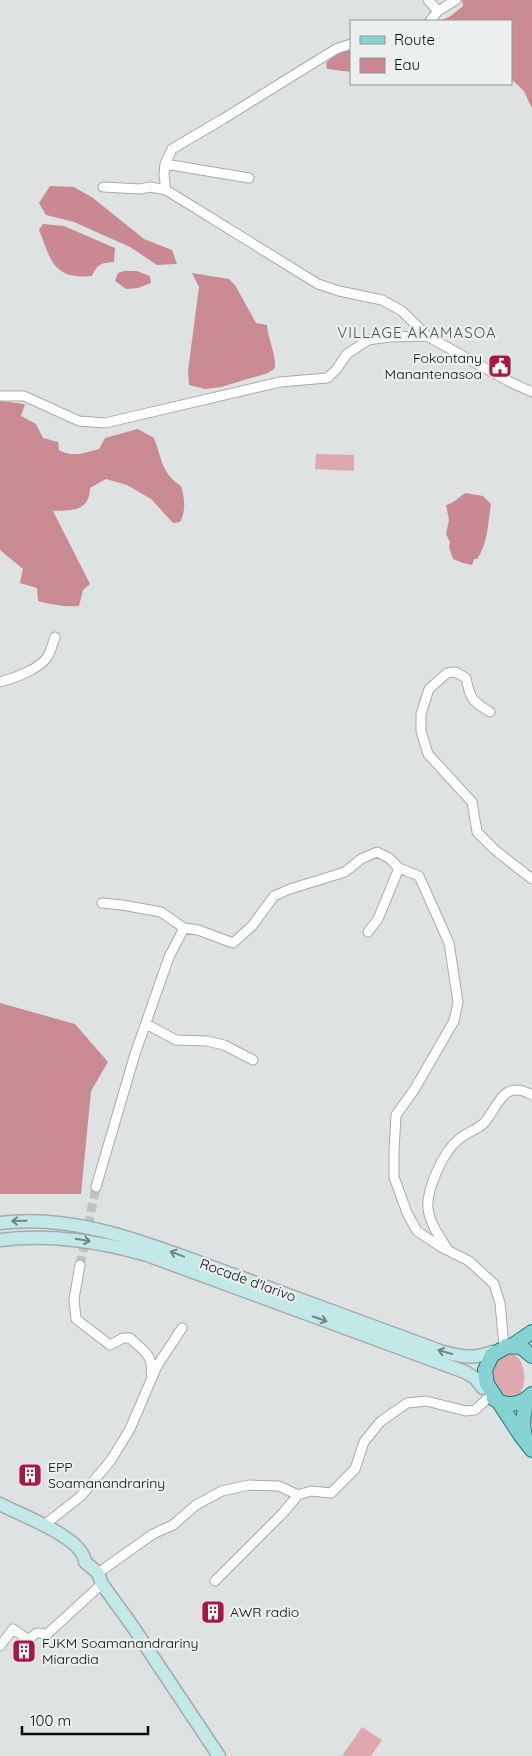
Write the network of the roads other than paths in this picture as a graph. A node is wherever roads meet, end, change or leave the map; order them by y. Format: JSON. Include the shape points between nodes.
{"nodes":[{"id":1,"x":428,"y":0,"type":"edge"},
{"id":2,"x":456,"y":0,"type":"edge"},
{"id":3,"x":438,"y":12,"type":"junction"},
{"id":4,"x":431,"y":20,"type":"edge"},
{"id":5,"x":350,"y":44,"type":"edge"},
{"id":6,"x":165,"y":164,"type":"junction"},
{"id":7,"x":249,"y":178,"type":"dead end"},
{"id":8,"x":103,"y":187,"type":"dead end"},
{"id":9,"x":166,"y":190,"type":"junction"},
{"id":10,"x":427,"y":336,"type":"junction"},
{"id":11,"x":532,"y":392,"type":"edge"},
{"id":12,"x":0,"y":396,"type":"edge"},
{"id":13,"x":55,"y":637,"type":"dead end"},
{"id":14,"x":0,"y":682,"type":"edge"},
{"id":15,"x":490,"y":712,"type":"dead end"},
{"id":16,"x":399,"y":868,"type":"junction"},
{"id":17,"x":532,"y":879,"type":"edge"},
{"id":18,"x":102,"y":903,"type":"dead end"},
{"id":19,"x":184,"y":928,"type":"junction"},
{"id":20,"x":368,"y":932,"type":"dead end"},
{"id":21,"x":146,"y":1024,"type":"junction"},
{"id":22,"x":253,"y":1060,"type":"dead end"},
{"id":23,"x":531,"y":1094,"type":"edge"},
{"id":24,"x":96,"y":1186,"type":"tunnel mouth"},
{"id":25,"x":0,"y":1223,"type":"edge"},
{"id":26,"x":0,"y":1240,"type":"edge"},
{"id":27,"x":449,"y":1252,"type":"junction"},
{"id":28,"x":80,"y":1265,"type":"tunnel mouth"},
{"id":29,"x":182,"y":1328,"type":"dead end"},
{"id":30,"x":532,"y":1332,"type":"edge"},
{"id":31,"x":503,"y":1348,"type":"junction"},
{"id":32,"x":532,"y":1356,"type":"edge"},
{"id":33,"x":150,"y":1381,"type":"junction"},
{"id":34,"x":491,"y":1395,"type":"junction"},
{"id":35,"x":530,"y":1396,"type":"edge"},
{"id":36,"x":529,"y":1447,"type":"edge"},
{"id":37,"x":298,"y":1495,"type":"junction"},
{"id":38,"x":0,"y":1504,"type":"edge"},
{"id":39,"x":44,"y":1526,"type":"junction"},
{"id":40,"x":100,"y":1579,"type":"junction"},
{"id":41,"x":215,"y":1581,"type":"dead end"},
{"id":42,"x":0,"y":1646,"type":"edge"},
{"id":43,"x":219,"y":1756,"type":"edge"}],
"edges":[{"from":1,"to":3,"type":"street"},
{"from":2,"to":3,"type":"street"},
{"from":3,"to":4,"type":"street"},
{"from":5,"to":6,"type":"street","via":[[336,49],[192,136],[172,149]]},
{"from":6,"to":7,"type":"street"},
{"from":6,"to":9,"type":"street"},
{"from":8,"to":9,"type":"street"},
{"from":9,"to":10,"type":"street","via":[[318,284],[382,300],[402,311]]},
{"from":10,"to":11,"type":"street"},
{"from":10,"to":12,"type":"street","via":[[368,340],[347,354],[327,378],[280,382],[105,423],[79,421],[24,396]]},
{"from":13,"to":14,"type":"street","via":[[44,662]]},
{"from":15,"to":17,"type":"street","via":[[474,702],[468,692],[466,678],[455,672],[446,673],[428,689],[421,714],[421,731],[428,754],[472,802],[477,832]]},
{"from":16,"to":19,"type":"street","via":[[377,852],[345,872],[274,896],[252,926],[233,943]]},
{"from":16,"to":20,"type":"street","via":[[378,919]]},
{"from":16,"to":27,"type":"street","via":[[420,876],[449,943],[458,1002],[454,1021],[396,1115],[394,1177],[406,1213],[417,1231]]},
{"from":18,"to":19,"type":"street","via":[[161,912]]},
{"from":19,"to":21,"type":"street","via":[[169,958]]},
{"from":21,"to":22,"type":"street","via":[[176,1040],[224,1045]]},
{"from":21,"to":24,"type":"street"},
{"from":23,"to":27,"type":"street","via":[[515,1090],[502,1096],[482,1125],[456,1141],[441,1163],[428,1208],[432,1224]]},
{"from":31,"to":25,"type":"main road","name":"Rocade d'Iarivo","one_way":true,"via":[[480,1357],[440,1350],[113,1232],[61,1222]]},
{"from":26,"to":34,"type":"main road","name":"Rocade d'Iarivo","one_way":true,"via":[[74,1239],[147,1256],[465,1372]]},
{"from":27,"to":31,"type":"street","via":[[469,1261],[494,1284],[500,1303]]},
{"from":28,"to":33,"type":"street","via":[[74,1299],[76,1320],[110,1345],[130,1338],[152,1360]]},
{"from":29,"to":33,"type":"street","via":[[156,1366]]},
{"from":30,"to":31,"type":"main road"},
{"from":31,"to":32,"type":"main road","via":[[521,1347]]},
{"from":31,"to":34,"type":"main road","via":[[483,1362],[481,1368],[480,1375]]},
{"from":31,"to":34,"type":"main road","via":[[506,1347],[492,1355],[485,1370]]},
{"from":33,"to":39,"type":"street","via":[[130,1429],[111,1460],[81,1496]]},
{"from":34,"to":35,"type":"main road","via":[[514,1404]]},
{"from":34,"to":36,"type":"main road"},
{"from":34,"to":37,"type":"street","via":[[475,1410],[466,1411],[426,1401],[407,1403],[380,1422],[364,1442],[355,1469],[331,1494],[312,1491]]},
{"from":35,"to":36,"type":"main road","via":[[523,1416],[523,1431]]},
{"from":37,"to":40,"type":"street","via":[[279,1486],[249,1485],[222,1491],[196,1505],[173,1525],[153,1534]]},
{"from":37,"to":41,"type":"street"},
{"from":38,"to":39,"type":"main road"},
{"from":39,"to":40,"type":"main road","via":[[76,1546]]},
{"from":40,"to":42,"type":"street","via":[[46,1635],[36,1633],[29,1640],[13,1629]]},
{"from":40,"to":43,"type":"main road"}]}
